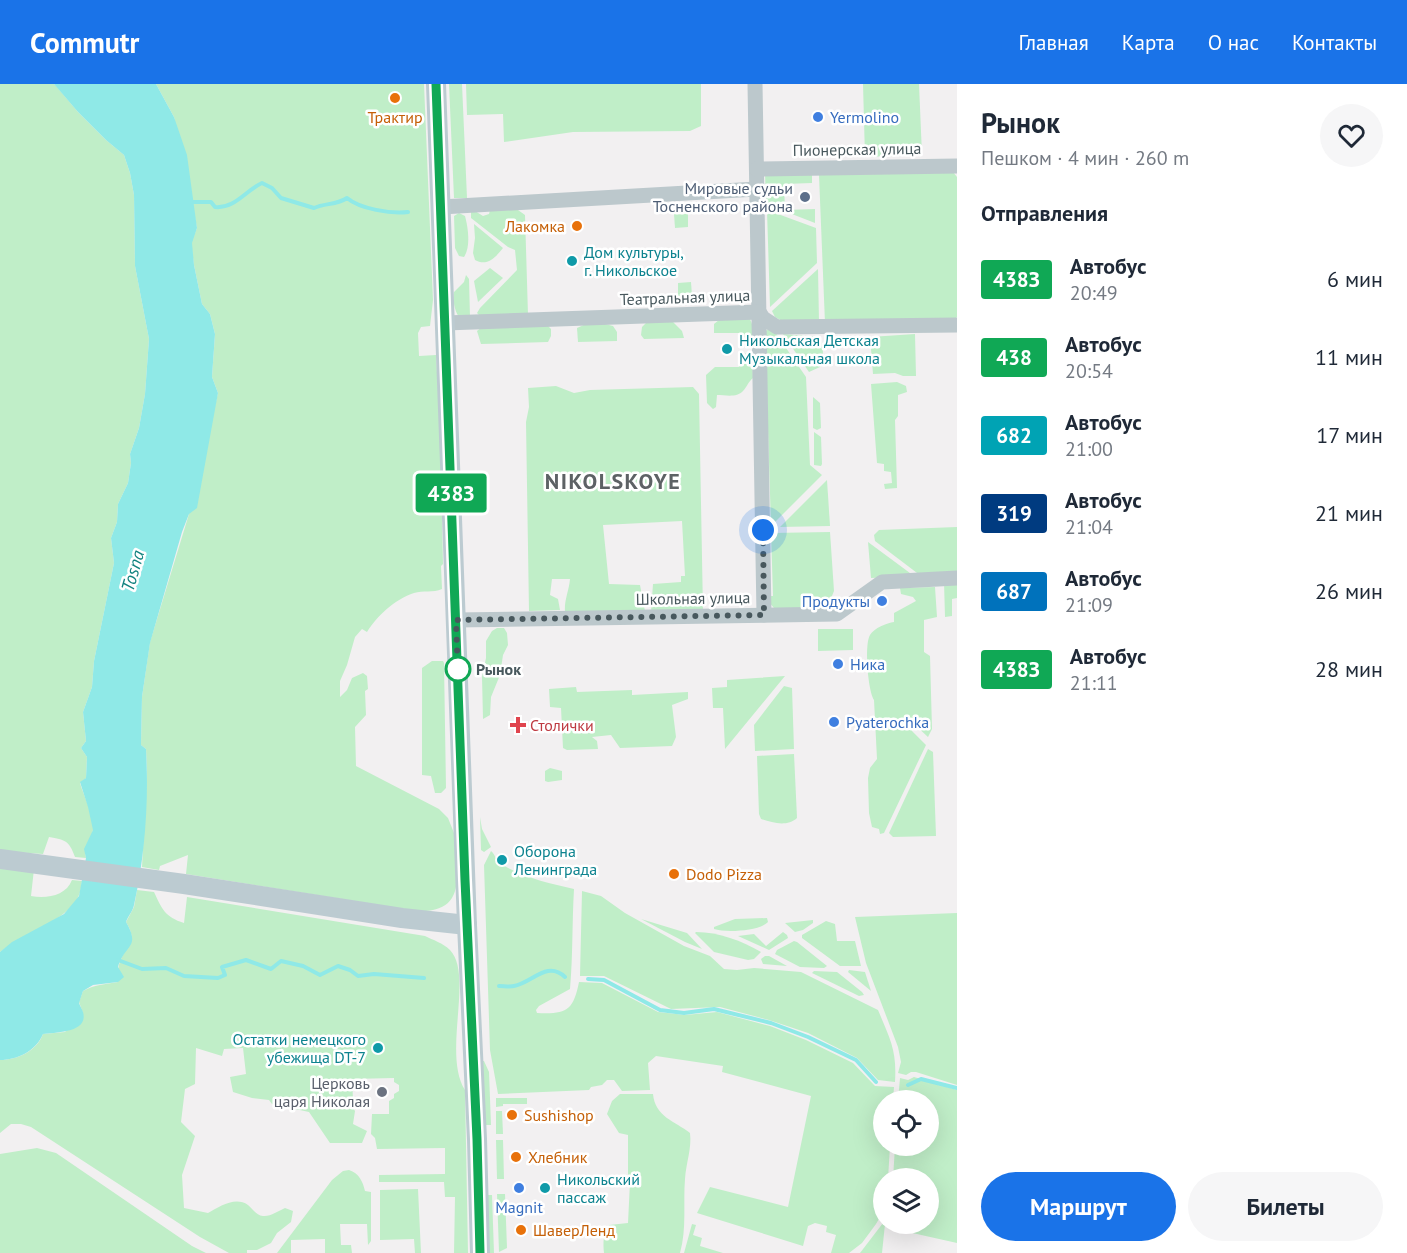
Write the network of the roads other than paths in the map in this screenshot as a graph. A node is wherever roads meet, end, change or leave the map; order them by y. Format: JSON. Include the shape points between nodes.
{"nodes":[{"id":1,"x":436,"y":84,"type":"edge"},
{"id":2,"x":755,"y":84,"type":"edge"},
{"id":3,"x":957,"y":166,"type":"edge"},
{"id":4,"x":757,"y":170,"type":"junction"},
{"id":5,"x":757,"y":189,"type":"junction"},
{"id":6,"x":441,"y":207,"type":"junction"},
{"id":7,"x":759,"y":312,"type":"junction"},
{"id":8,"x":445,"y":323,"type":"junction"},
{"id":9,"x":957,"y":325,"type":"edge"},
{"id":10,"x":957,"y":578,"type":"edge"},
{"id":11,"x":764,"y":615,"type":"junction"},
{"id":12,"x":456,"y":620,"type":"junction"},
{"id":13,"x":0,"y":859,"type":"edge"},
{"id":14,"x":467,"y":926,"type":"junction"},
{"id":15,"x":480,"y":1253,"type":"edge"}],
"edges":[{"from":1,"to":6,"type":"main road"},
{"from":2,"to":4,"type":"street"},
{"from":3,"to":4,"type":"street","name":"Пионерская улица"},
{"from":4,"to":5,"type":"street"},
{"from":5,"to":6,"type":"street"},
{"from":5,"to":7,"type":"street"},
{"from":6,"to":8,"type":"main road"},
{"from":7,"to":8,"type":"street","name":"Театральная улица"},
{"from":7,"to":9,"type":"street","name":"Театральная улица","via":[[777,327]]},
{"from":7,"to":11,"type":"street"},
{"from":8,"to":12,"type":"main road"},
{"from":10,"to":11,"type":"street","name":"Школьная улица","via":[[882,582],[837,614]]},
{"from":11,"to":12,"type":"street","name":"Школьная улица"},
{"from":12,"to":14,"type":"main road"},
{"from":13,"to":14,"type":"main road"},
{"from":14,"to":15,"type":"main road"}]}
